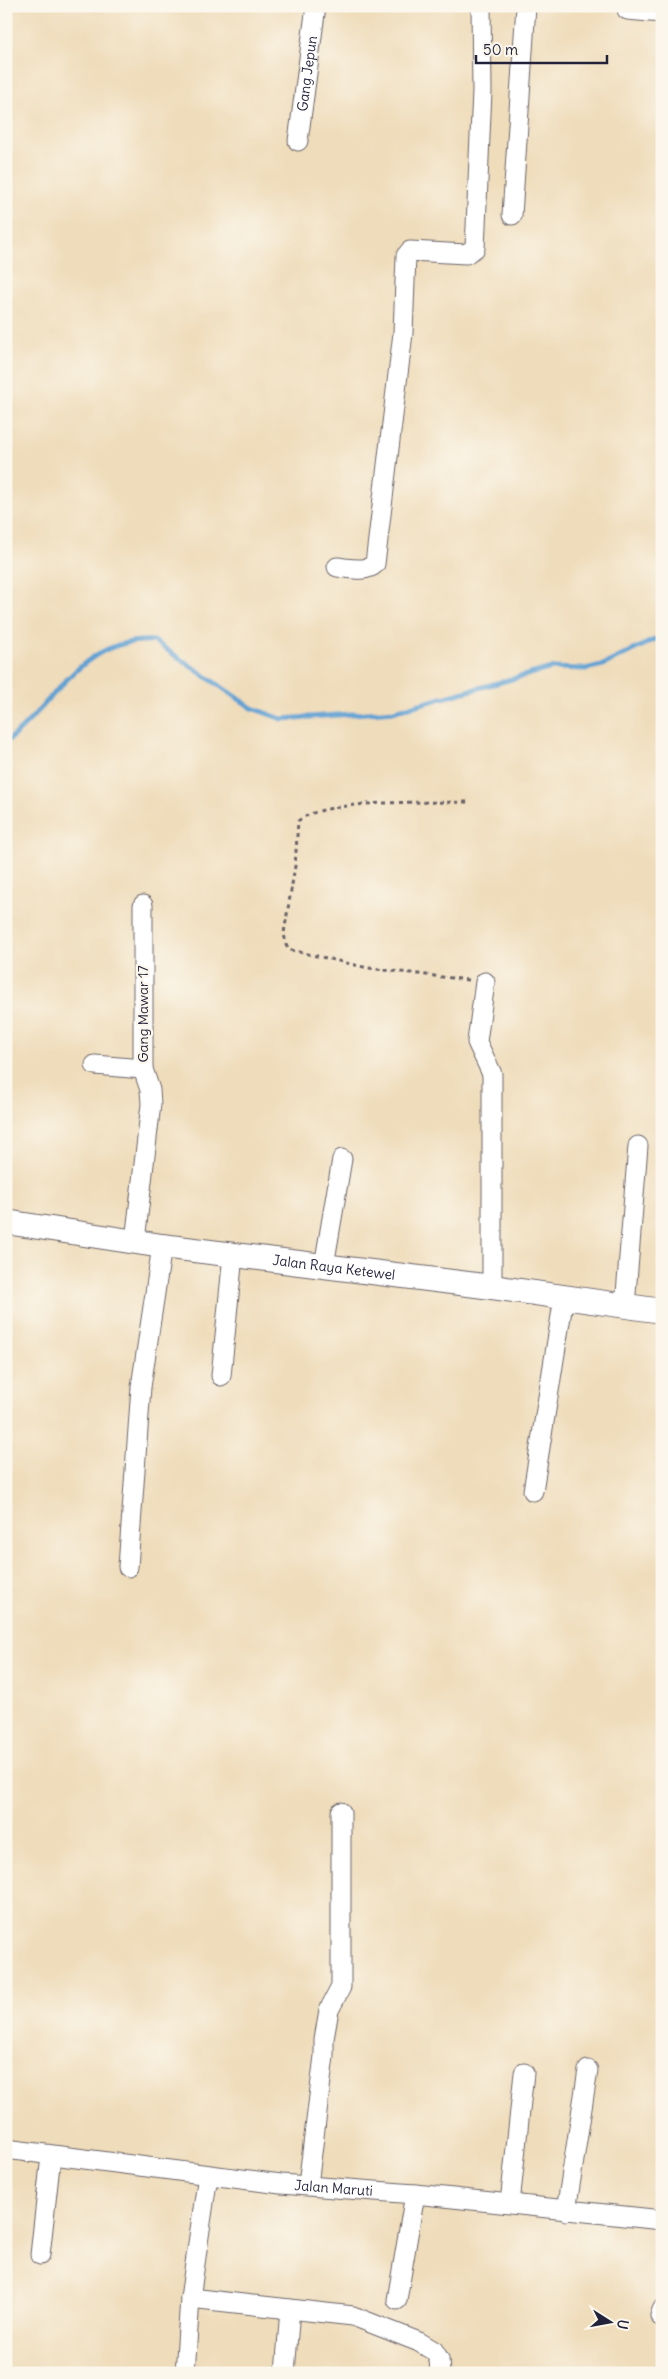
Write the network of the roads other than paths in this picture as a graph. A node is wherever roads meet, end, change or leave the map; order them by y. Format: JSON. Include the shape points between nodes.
{"nodes":[{"id":1,"x":316,"y":6,"type":"edge"},
{"id":2,"x":481,"y":6,"type":"edge"},
{"id":3,"x":526,"y":6,"type":"edge"},
{"id":4,"x":627,"y":10,"type":"dead end"},
{"id":5,"x":662,"y":13,"type":"edge"},
{"id":6,"x":298,"y":141,"type":"dead end"},
{"id":7,"x":512,"y":215,"type":"dead end"},
{"id":8,"x":336,"y":567,"type":"dead end"},
{"id":9,"x":144,"y":905,"type":"dead end"},
{"id":10,"x":485,"y":982,"type":"road end"},
{"id":11,"x":95,"y":1065,"type":"dead end"},
{"id":12,"x":143,"y":1069,"type":"junction"},
{"id":13,"x":638,"y":1146,"type":"dead end"},
{"id":14,"x":342,"y":1159,"type":"dead end"},
{"id":15,"x":6,"y":1222,"type":"edge"},
{"id":16,"x":135,"y":1241,"type":"junction"},
{"id":17,"x":162,"y":1246,"type":"junction"},
{"id":18,"x":233,"y":1255,"type":"junction"},
{"id":19,"x":324,"y":1266,"type":"junction"},
{"id":20,"x":492,"y":1287,"type":"junction"},
{"id":21,"x":564,"y":1297,"type":"junction"},
{"id":22,"x":625,"y":1306,"type":"junction"},
{"id":23,"x":662,"y":1311,"type":"edge"},
{"id":24,"x":221,"y":1376,"type":"dead end"},
{"id":25,"x":533,"y":1491,"type":"dead end"},
{"id":26,"x":128,"y":1567,"type":"dead end"},
{"id":27,"x":341,"y":1812,"type":"dead end"},
{"id":28,"x":588,"y":2070,"type":"dead end"},
{"id":29,"x":524,"y":2073,"type":"dead end"},
{"id":30,"x":6,"y":2149,"type":"edge"},
{"id":31,"x":51,"y":2156,"type":"junction"},
{"id":32,"x":208,"y":2175,"type":"junction"},
{"id":33,"x":308,"y":2185,"type":"junction"},
{"id":34,"x":415,"y":2194,"type":"junction"},
{"id":35,"x":510,"y":2203,"type":"junction"},
{"id":36,"x":566,"y":2211,"type":"junction"},
{"id":37,"x":662,"y":2220,"type":"edge"},
{"id":38,"x":40,"y":2255,"type":"dead end"},
{"id":39,"x":190,"y":2298,"type":"junction"},
{"id":40,"x":397,"y":2300,"type":"dead end"},
{"id":41,"x":290,"y":2308,"type":"junction"},
{"id":42,"x":185,"y":2373,"type":"edge"},
{"id":43,"x":285,"y":2373,"type":"edge"},
{"id":44,"x":440,"y":2373,"type":"edge"}],
"edges":[{"from":1,"to":6,"type":"street","name":"Gang Jepun"},
{"from":2,"to":8,"type":"street","via":[[482,91],[475,248],[466,254],[410,251],[406,256],[403,333],[375,564],[364,569]]},
{"from":3,"to":7,"type":"street"},
{"from":4,"to":5,"type":"street"},
{"from":9,"to":12,"type":"street","name":"Gang Mawar 17"},
{"from":10,"to":20,"type":"street","via":[[476,1035],[492,1074]]},
{"from":11,"to":12,"type":"street"},
{"from":12,"to":16,"type":"street","name":"Gang Mawar 17","via":[[152,1104]]},
{"from":13,"to":22,"type":"street"},
{"from":14,"to":19,"type":"street"},
{"from":15,"to":16,"type":"main road","name":"Jalan Raya Ketewel"},
{"from":16,"to":17,"type":"main road","name":"Jalan Raya Ketewel"},
{"from":17,"to":18,"type":"main road","name":"Jalan Raya Ketewel"},
{"from":17,"to":26,"type":"street","via":[[141,1387]]},
{"from":18,"to":19,"type":"main road","name":"Jalan Raya Ketewel"},
{"from":18,"to":24,"type":"street"},
{"from":19,"to":20,"type":"main road","name":"Jalan Raya Ketewel"},
{"from":20,"to":21,"type":"main road","name":"Jalan Raya Ketewel"},
{"from":21,"to":22,"type":"main road","name":"Jalan Raya Ketewel"},
{"from":21,"to":25,"type":"street"},
{"from":22,"to":23,"type":"main road","name":"Jalan Raya Ketewel"},
{"from":27,"to":33,"type":"street","via":[[340,1987],[329,2010],[324,2039]]},
{"from":28,"to":36,"type":"street"},
{"from":29,"to":35,"type":"street"},
{"from":30,"to":31,"type":"street","name":"Jalan Maruti"},
{"from":31,"to":32,"type":"street","name":"Jalan Maruti"},
{"from":31,"to":38,"type":"street"},
{"from":32,"to":33,"type":"street","name":"Jalan Maruti"},
{"from":32,"to":39,"type":"street"},
{"from":33,"to":34,"type":"street","name":"Jalan Maruti"},
{"from":34,"to":35,"type":"street","name":"Jalan Maruti"},
{"from":34,"to":40,"type":"street"},
{"from":35,"to":36,"type":"street","name":"Jalan Maruti"},
{"from":36,"to":37,"type":"street","name":"Jalan Maruti"},
{"from":39,"to":41,"type":"street"},
{"from":39,"to":42,"type":"street"},
{"from":41,"to":43,"type":"street"},
{"from":41,"to":44,"type":"street","via":[[353,2316],[395,2332],[434,2351],[439,2359]]}]}
